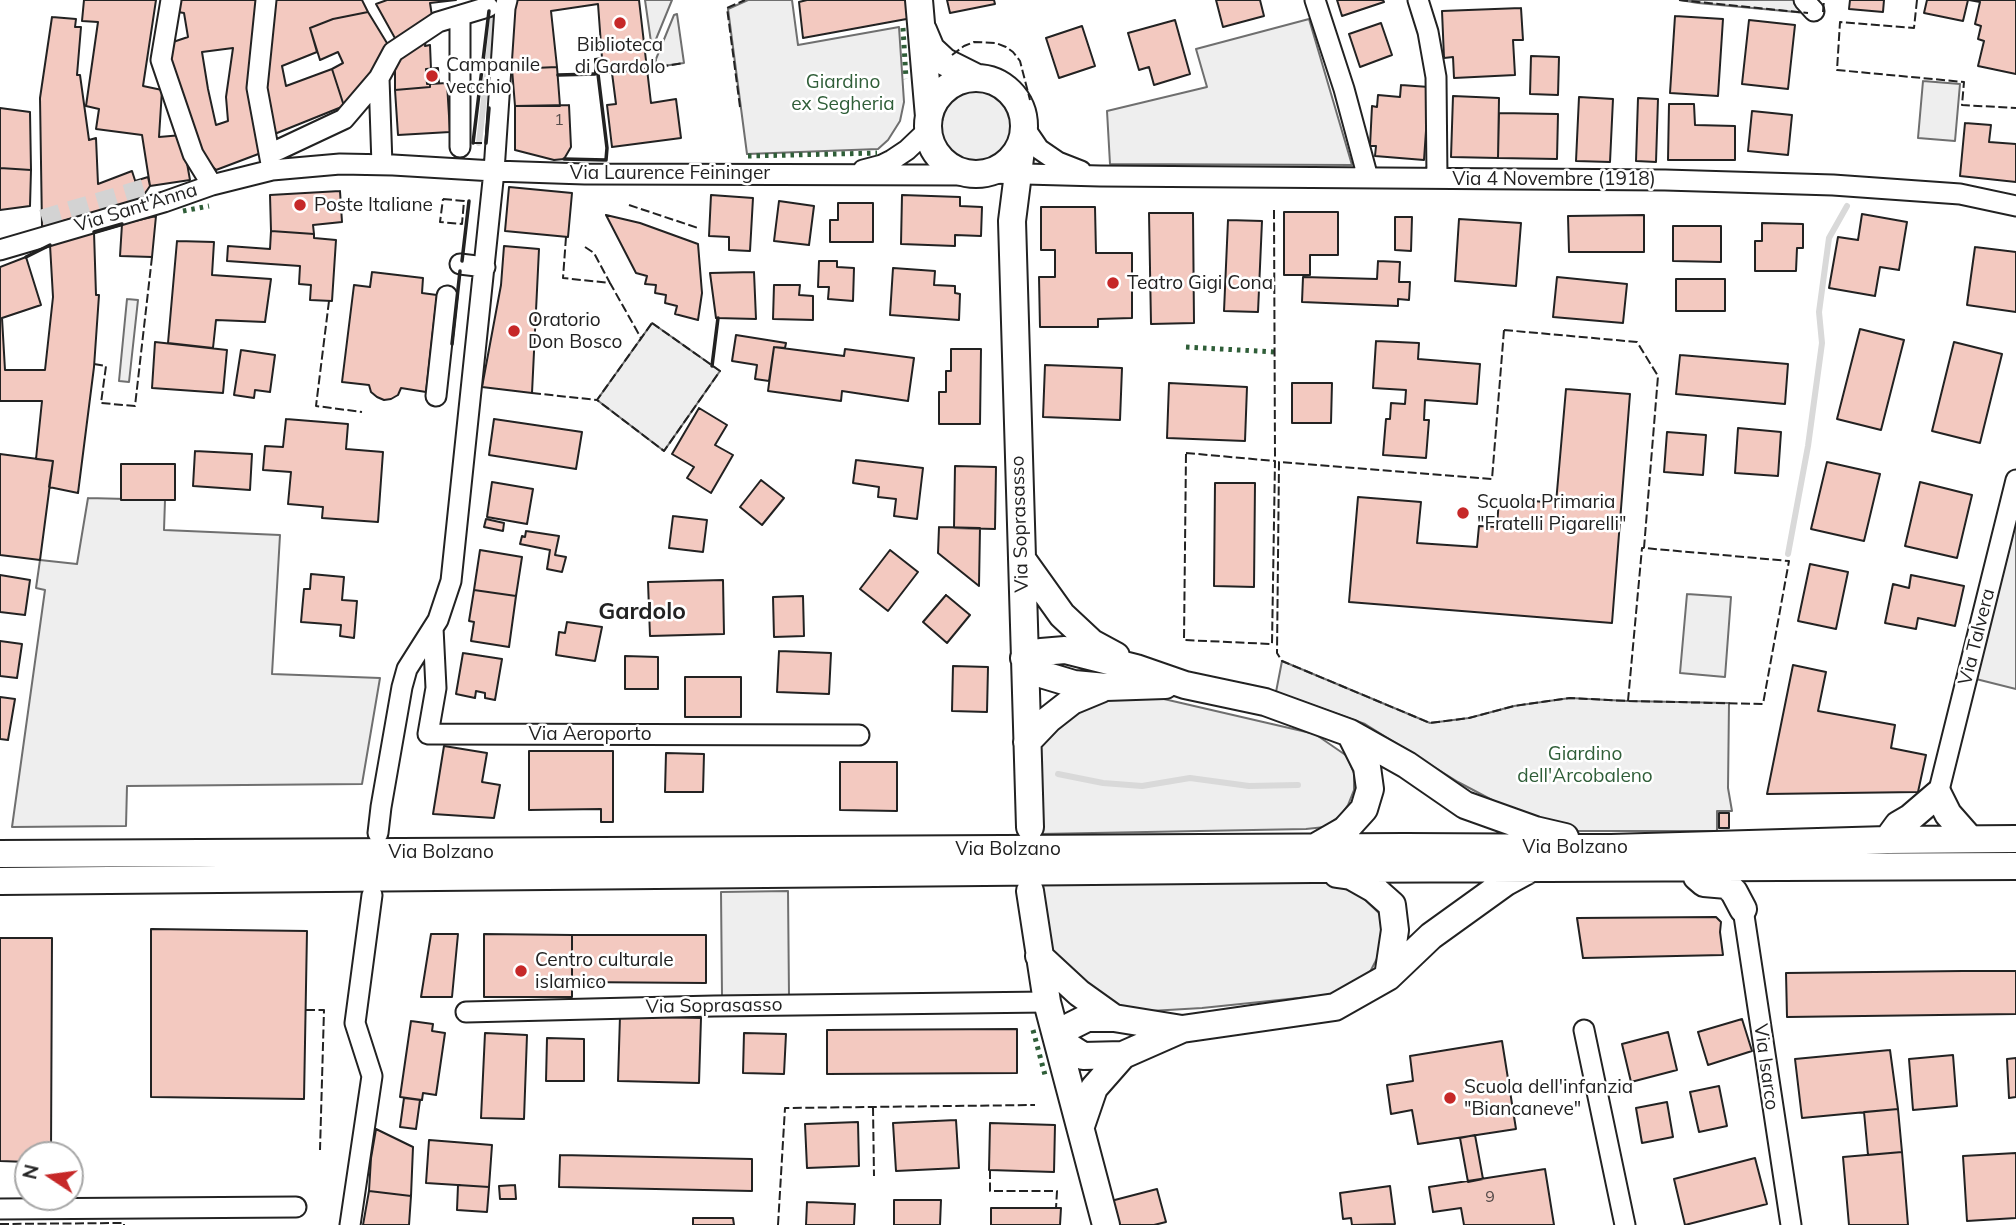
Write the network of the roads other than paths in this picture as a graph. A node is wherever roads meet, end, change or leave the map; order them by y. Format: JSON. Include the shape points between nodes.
{"nodes":[{"id":1,"x":171,"y":0,"type":"edge"},
{"id":2,"x":267,"y":0,"type":"edge"},
{"id":3,"x":508,"y":0,"type":"edge"},
{"id":4,"x":1315,"y":0,"type":"edge"},
{"id":5,"x":1418,"y":0,"type":"edge"},
{"id":6,"x":488,"y":7,"type":"dead end"},
{"id":7,"x":920,"y":12,"type":"edge"},
{"id":8,"x":460,"y":16,"type":"junction"},
{"id":9,"x":379,"y":78,"type":"junction"},
{"id":10,"x":977,"y":78,"type":"junction"},
{"id":11,"x":928,"y":123,"type":"junction"},
{"id":12,"x":1023,"y":134,"type":"junction"},
{"id":13,"x":460,"y":147,"type":"dead end"},
{"id":14,"x":278,"y":150,"type":"dead end"},
{"id":15,"x":382,"y":165,"type":"junction"},
{"id":16,"x":272,"y":170,"type":"junction"},
{"id":17,"x":495,"y":171,"type":"junction"},
{"id":18,"x":980,"y":174,"type":"junction"},
{"id":19,"x":1018,"y":174,"type":"junction"},
{"id":20,"x":845,"y":175,"type":"junction"},
{"id":21,"x":1091,"y":176,"type":"junction"},
{"id":22,"x":1368,"y":178,"type":"junction"},
{"id":23,"x":1437,"y":178,"type":"junction"},
{"id":24,"x":212,"y":185,"type":"junction"},
{"id":25,"x":2016,"y":206,"type":"edge"},
{"id":26,"x":1012,"y":221,"type":"junction"},
{"id":27,"x":0,"y":250,"type":"edge"},
{"id":28,"x":460,"y":264,"type":"dead end"},
{"id":29,"x":485,"y":267,"type":"junction"},
{"id":30,"x":447,"y":296,"type":"dead end"},
{"id":31,"x":436,"y":396,"type":"dead end"},
{"id":32,"x":2016,"y":480,"type":"edge"},
{"id":33,"x":1021,"y":559,"type":"junction"},
{"id":34,"x":433,"y":628,"type":"junction"},
{"id":35,"x":1024,"y":658,"type":"junction"},
{"id":36,"x":1136,"y":668,"type":"junction"},
{"id":37,"x":1185,"y":685,"type":"junction"},
{"id":38,"x":1106,"y":687,"type":"junction"},
{"id":39,"x":1350,"y":733,"type":"junction"},
{"id":40,"x":859,"y":735,"type":"dead end"},
{"id":41,"x":1027,"y":742,"type":"junction"},
{"id":42,"x":1938,"y":794,"type":"junction"},
{"id":43,"x":1030,"y":827,"type":"dead end"},
{"id":44,"x":379,"y":833,"type":"dead end"},
{"id":45,"x":1970,"y":839,"type":"junction"},
{"id":46,"x":2016,"y":839,"type":"edge"},
{"id":47,"x":1887,"y":840,"type":"junction"},
{"id":48,"x":1611,"y":848,"type":"junction"},
{"id":49,"x":0,"y":855,"type":"edge"},
{"id":50,"x":1314,"y":858,"type":"junction"},
{"id":51,"x":2016,"y":866,"type":"edge"},
{"id":52,"x":1782,"y":867,"type":"junction"},
{"id":53,"x":1684,"y":868,"type":"junction"},
{"id":54,"x":1530,"y":869,"type":"junction"},
{"id":55,"x":0,"y":881,"type":"edge"},
{"id":56,"x":1030,"y":891,"type":"dead end"},
{"id":57,"x":372,"y":895,"type":"dead end"},
{"id":58,"x":1743,"y":909,"type":"junction"},
{"id":59,"x":1039,"y":956,"type":"junction"},
{"id":60,"x":1388,"y":977,"type":"junction"},
{"id":61,"x":1046,"y":1002,"type":"junction"},
{"id":62,"x":466,"y":1012,"type":"dead end"},
{"id":63,"x":1114,"y":1018,"type":"junction"},
{"id":64,"x":1182,"y":1029,"type":"junction"},
{"id":65,"x":1584,"y":1030,"type":"dead end"},
{"id":66,"x":1058,"y":1040,"type":"junction"},
{"id":67,"x":1123,"y":1055,"type":"junction"},
{"id":68,"x":1081,"y":1126,"type":"junction"},
{"id":69,"x":296,"y":1207,"type":"dead end"},
{"id":70,"x":0,"y":1209,"type":"edge"},
{"id":71,"x":350,"y":1225,"type":"edge"},
{"id":72,"x":1106,"y":1225,"type":"edge"},
{"id":73,"x":1625,"y":1225,"type":"edge"},
{"id":74,"x":1791,"y":1225,"type":"edge"}],
"edges":[{"from":1,"to":24,"type":"street","via":[[161,60],[193,154]]},
{"from":2,"to":16,"type":"street","via":[[257,88]]},
{"from":3,"to":17,"type":"street","name":"Via Aeroporto"},
{"from":4,"to":22,"type":"street"},
{"from":5,"to":23,"type":"street","via":[[1436,77]]},
{"from":6,"to":8,"type":"street"},
{"from":7,"to":10,"type":"main road","via":[[931,49]]},
{"from":7,"to":11,"type":"main road"},
{"from":8,"to":9,"type":"street","via":[[438,22],[393,52]]},
{"from":8,"to":13,"type":"street"},
{"from":9,"to":14,"type":"street","via":[[344,119]]},
{"from":9,"to":15,"type":"street"},
{"from":10,"to":11,"type":"main road","via":[[953,83],[942,92]]},
{"from":10,"to":12,"type":"main road","via":[[1004,87],[1016,99]]},
{"from":11,"to":18,"type":"main road","via":[[929,139],[945,164],[960,172]]},
{"from":11,"to":20,"type":"street","name":"Via Laurence Feininger","via":[[907,150],[892,160]]},
{"from":12,"to":18,"type":"main road","via":[[1009,161]]},
{"from":12,"to":19,"type":"main road","name":"Via Soprasasso"},
{"from":12,"to":21,"type":"street","name":"Via 4 Novembre (1918)","via":[[1058,162]]},
{"from":15,"to":16,"type":"street","name":"Via Sant'Anna"},
{"from":15,"to":17,"type":"street","name":"Via Laurence Feininger"},
{"from":16,"to":24,"type":"street","name":"Via Sant'Anna"},
{"from":17,"to":20,"type":"street","name":"Via Laurence Feininger"},
{"from":17,"to":29,"type":"street","name":"Via Aeroporto"},
{"from":18,"to":19,"type":"street","name":"Via 4 Novembre (1918)"},
{"from":18,"to":20,"type":"street","name":"Via Laurence Feininger"},
{"from":18,"to":26,"type":"main road","name":"Via Soprasasso","via":[[1003,198]]},
{"from":19,"to":21,"type":"street","name":"Via 4 Novembre (1918)"},
{"from":19,"to":26,"type":"main road","name":"Via Soprasasso"},
{"from":21,"to":22,"type":"street","name":"Via 4 Novembre (1918)"},
{"from":22,"to":23,"type":"street","name":"Via 4 Novembre (1918)"},
{"from":23,"to":25,"type":"street","name":"Via 4 Novembre (1918)","via":[[1833,185],[1960,194]]},
{"from":24,"to":27,"type":"street","name":"Via Sant'Anna"},
{"from":26,"to":33,"type":"main road","name":"Via Soprasasso"},
{"from":28,"to":29,"type":"street"},
{"from":29,"to":34,"type":"street","name":"Via Aeroporto","via":[[451,581]]},
{"from":30,"to":31,"type":"street"},
{"from":32,"to":42,"type":"street","name":"Via Talvera"},
{"from":33,"to":35,"type":"main road","name":"Via Soprasasso"},
{"from":33,"to":36,"type":"main road","via":[[1062,615],[1092,642]]},
{"from":34,"to":40,"type":"street","name":"Via Aeroporto","via":[[436,688],[428,734]]},
{"from":34,"to":44,"type":"street","name":"Via Aeroporto","via":[[407,669],[402,687]]},
{"from":35,"to":36,"type":"main road","via":[[1065,650]]},
{"from":35,"to":38,"type":"main road","via":[[1044,675]]},
{"from":35,"to":41,"type":"main road","name":"Via Soprasasso"},
{"from":36,"to":37,"type":"main road"},
{"from":37,"to":38,"type":"main road"},
{"from":37,"to":39,"type":"main road","via":[[1265,702]]},
{"from":38,"to":41,"type":"main road","via":[[1072,701]]},
{"from":39,"to":48,"type":"main road","via":[[1465,805],[1535,830]]},
{"from":39,"to":50,"type":"main road","via":[[1367,767],[1370,789],[1364,808]]},
{"from":41,"to":43,"type":"main road","name":"Via Soprasasso"},
{"from":42,"to":45,"type":"main road"},
{"from":42,"to":47,"type":"main road","via":[[1898,825]]},
{"from":45,"to":46,"type":"main road","name":"Via Bolzano"},
{"from":45,"to":47,"type":"main road","name":"Via Bolzano"},
{"from":47,"to":48,"type":"main road","name":"Via Bolzano"},
{"from":48,"to":50,"type":"main road","name":"Via Bolzano"},
{"from":49,"to":50,"type":"main road","name":"Via Bolzano"},
{"from":50,"to":54,"type":"main road","name":"Via Bolzano"},
{"from":50,"to":55,"type":"main road","name":"Via Bolzano"},
{"from":50,"to":60,"type":"main road","via":[[1374,889],[1392,905],[1395,930]]},
{"from":51,"to":52,"type":"main road","name":"Via Bolzano"},
{"from":52,"to":53,"type":"main road","name":"Via Bolzano"},
{"from":52,"to":58,"type":"main road","via":[[1774,879],[1747,892]]},
{"from":53,"to":54,"type":"main road","name":"Via Bolzano"},
{"from":53,"to":58,"type":"main road","via":[[1704,883],[1727,885]]},
{"from":54,"to":60,"type":"main road","via":[[1431,936]]},
{"from":56,"to":59,"type":"main road"},
{"from":57,"to":71,"type":"street","via":[[355,1023],[372,1076]]},
{"from":58,"to":74,"type":"street","name":"Via Isarco"},
{"from":59,"to":61,"type":"main road"},
{"from":59,"to":63,"type":"main road"},
{"from":60,"to":64,"type":"main road","via":[[1335,1007]]},
{"from":61,"to":62,"type":"street","name":"Via Soprasasso"},
{"from":61,"to":66,"type":"main road"},
{"from":63,"to":64,"type":"main road"},
{"from":63,"to":66,"type":"main road","via":[[1087,1018],[1070,1026]]},
{"from":64,"to":67,"type":"main road"},
{"from":65,"to":73,"type":"street"},
{"from":66,"to":67,"type":"main road","via":[[1083,1056]]},
{"from":66,"to":68,"type":"main road"},
{"from":67,"to":68,"type":"main road","via":[[1094,1088]]},
{"from":68,"to":72,"type":"main road"},
{"from":69,"to":70,"type":"street"}]}
